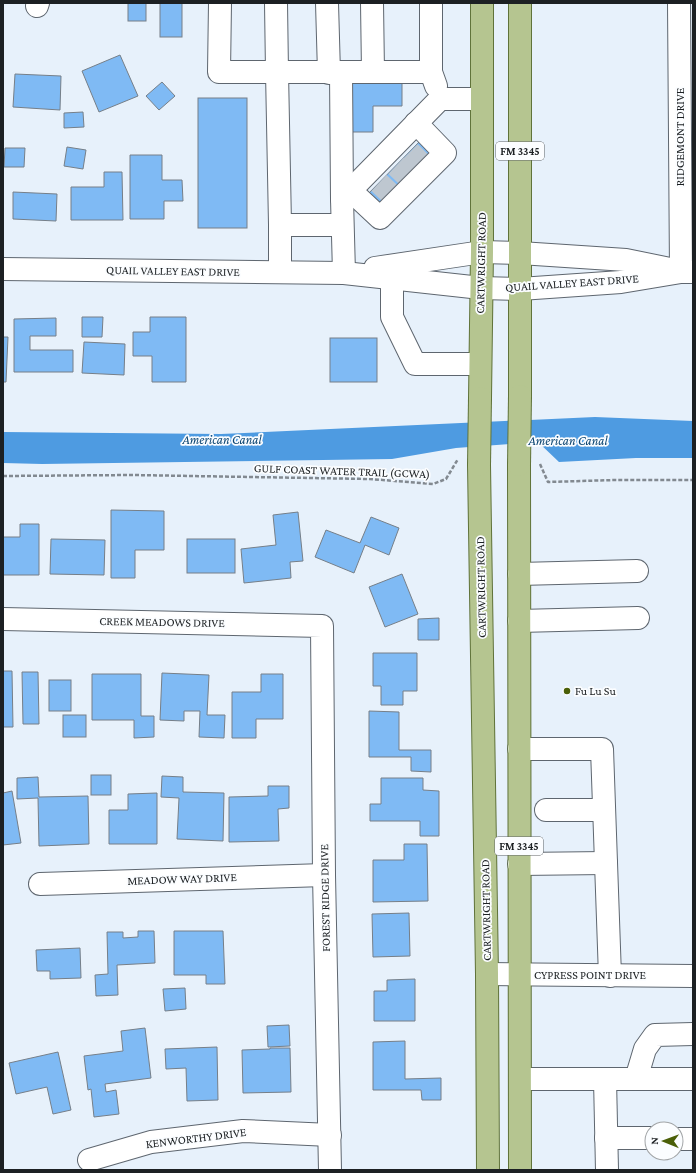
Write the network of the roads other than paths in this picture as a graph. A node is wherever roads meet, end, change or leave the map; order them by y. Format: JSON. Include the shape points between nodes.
{"nodes":[{"id":1,"x":220,"y":3,"type":"edge"},
{"id":2,"x":276,"y":3,"type":"edge"},
{"id":3,"x":327,"y":3,"type":"edge"},
{"id":4,"x":372,"y":3,"type":"edge"},
{"id":5,"x":431,"y":3,"type":"edge"},
{"id":6,"x":482,"y":3,"type":"edge"},
{"id":7,"x":520,"y":3,"type":"edge"},
{"id":8,"x":679,"y":3,"type":"edge"},
{"id":9,"x":277,"y":72,"type":"junction"},
{"id":10,"x":373,"y":72,"type":"junction"},
{"id":11,"x":432,"y":72,"type":"junction"},
{"id":12,"x":335,"y":73,"type":"junction"},
{"id":13,"x":440,"y":99,"type":"junction"},
{"id":14,"x":482,"y":99,"type":"junction"},
{"id":15,"x":416,"y":123,"type":"junction"},
{"id":16,"x":346,"y":194,"type":"junction"},
{"id":17,"x":280,"y":225,"type":"junction"},
{"id":18,"x":342,"y":225,"type":"junction"},
{"id":19,"x":482,"y":252,"type":"junction"},
{"id":20,"x":520,"y":253,"type":"junction"},
{"id":21,"x":3,"y":269,"type":"edge"},
{"id":22,"x":280,"y":272,"type":"junction"},
{"id":23,"x":687,"y":272,"type":"edge"},
{"id":24,"x":344,"y":273,"type":"junction"},
{"id":25,"x":392,"y":278,"type":"junction"},
{"id":26,"x":481,"y":288,"type":"junction"},
{"id":27,"x":520,"y":289,"type":"junction"},
{"id":28,"x":480,"y":364,"type":"junction"},
{"id":29,"x":637,"y":571,"type":"dead end"},
{"id":30,"x":519,"y":574,"type":"junction"},
{"id":31,"x":638,"y":618,"type":"dead end"},
{"id":32,"x":3,"y":619,"type":"edge"},
{"id":33,"x":519,"y":621,"type":"junction"},
{"id":34,"x":322,"y":626,"type":"joint"},
{"id":35,"x":519,"y":749,"type":"junction"},
{"id":36,"x":546,"y":810,"type":"dead end"},
{"id":37,"x":604,"y":810,"type":"junction"},
{"id":38,"x":606,"y":863,"type":"junction"},
{"id":39,"x":519,"y":864,"type":"junction"},
{"id":40,"x":324,"y":875,"type":"junction"},
{"id":41,"x":40,"y":884,"type":"dead end"},
{"id":42,"x":487,"y":974,"type":"junction"},
{"id":43,"x":519,"y":975,"type":"junction"},
{"id":44,"x":610,"y":976,"type":"junction"},
{"id":45,"x":693,"y":976,"type":"edge"},
{"id":46,"x":693,"y":1034,"type":"edge"},
{"id":47,"x":520,"y":1079,"type":"junction"},
{"id":48,"x":606,"y":1079,"type":"junction"},
{"id":49,"x":636,"y":1079,"type":"junction"},
{"id":50,"x":693,"y":1079,"type":"edge"},
{"id":51,"x":330,"y":1135,"type":"junction"},
{"id":52,"x":606,"y":1138,"type":"junction"},
{"id":53,"x":644,"y":1138,"type":"edge"},
{"id":54,"x":88,"y":1160,"type":"dead end"},
{"id":55,"x":330,"y":1170,"type":"edge"},
{"id":56,"x":488,"y":1170,"type":"edge"},
{"id":57,"x":520,"y":1170,"type":"edge"},
{"id":58,"x":607,"y":1170,"type":"edge"}],
"edges":[{"from":1,"to":9,"type":"street","via":[[219,72]]},
{"from":2,"to":9,"type":"street"},
{"from":3,"to":12,"type":"street"},
{"from":4,"to":10,"type":"street"},
{"from":5,"to":11,"type":"street"},
{"from":6,"to":14,"type":"main road","name":"CARTWRIGHT ROAD","number":"FM 3345"},
{"from":7,"to":20,"type":"main road","number":"FM 3345"},
{"from":8,"to":23,"type":"street","name":"RIDGEMONT DRIVE"},
{"from":9,"to":12,"type":"street"},
{"from":9,"to":17,"type":"street"},
{"from":10,"to":11,"type":"street"},
{"from":10,"to":12,"type":"street"},
{"from":11,"to":13,"type":"street"},
{"from":12,"to":16,"type":"street"},
{"from":13,"to":14,"type":"street"},
{"from":13,"to":15,"type":"street"},
{"from":14,"to":19,"type":"main road","name":"CARTWRIGHT ROAD","number":"FM 3345"},
{"from":15,"to":16,"type":"street","via":[[397,153],[373,178]]},
{"from":15,"to":16,"type":"street","via":[[445,153],[420,175],[380,218]]},
{"from":16,"to":18,"type":"street"},
{"from":17,"to":18,"type":"street"},
{"from":17,"to":22,"type":"street"},
{"from":18,"to":24,"type":"street"},
{"from":19,"to":20,"type":"street","name":"QUAIL VALLEY EAST DRIVE"},
{"from":19,"to":24,"type":"street","name":"QUAIL VALLEY EAST DRIVE"},
{"from":19,"to":26,"type":"main road","name":"CARTWRIGHT ROAD","number":"FM 3345"},
{"from":20,"to":23,"type":"street","name":"QUAIL VALLEY EAST DRIVE","via":[[626,260]]},
{"from":20,"to":27,"type":"main road","number":"FM 3345"},
{"from":21,"to":22,"type":"street","name":"QUAIL VALLEY EAST DRIVE"},
{"from":22,"to":24,"type":"street","name":"QUAIL VALLEY EAST DRIVE"},
{"from":23,"to":27,"type":"street","name":"QUAIL VALLEY EAST DRIVE","via":[[621,282]]},
{"from":24,"to":25,"type":"street","name":"QUAIL VALLEY EAST DRIVE"},
{"from":25,"to":26,"type":"street","name":"QUAIL VALLEY EAST DRIVE"},
{"from":25,"to":28,"type":"street","via":[[392,317],[415,364]]},
{"from":26,"to":27,"type":"street","name":"QUAIL VALLEY EAST DRIVE"},
{"from":26,"to":28,"type":"main road","name":"CARTWRIGHT ROAD","number":"FM 3345"},
{"from":27,"to":30,"type":"main road","number":"FM 3345","bridge":true,"via":[[520,396],[528,462]]},
{"from":28,"to":42,"type":"main road","name":"CARTWRIGHT ROAD","number":"FM 3345","bridge":true,"via":[[479,465]]},
{"from":29,"to":30,"type":"street"},
{"from":30,"to":33,"type":"main road","number":"FM 3345"},
{"from":31,"to":33,"type":"street"},
{"from":32,"to":34,"type":"street","name":"CREEK MEADOWS DRIVE"},
{"from":33,"to":35,"type":"main road","number":"FM 3345"},
{"from":34,"to":40,"type":"street","name":"FOREST RIDGE DRIVE"},
{"from":35,"to":37,"type":"street","via":[[602,749]]},
{"from":35,"to":39,"type":"main road","number":"FM 3345"},
{"from":36,"to":37,"type":"street"},
{"from":37,"to":38,"type":"street"},
{"from":38,"to":39,"type":"street"},
{"from":38,"to":44,"type":"street"},
{"from":39,"to":43,"type":"main road","number":"FM 3345"},
{"from":40,"to":41,"type":"street","name":"MEADOW WAY DRIVE"},
{"from":40,"to":51,"type":"street","name":"FOREST RIDGE DRIVE"},
{"from":42,"to":43,"type":"street","name":"CYPRESS POINT DRIVE"},
{"from":42,"to":56,"type":"main road","name":"CARTWRIGHT ROAD","number":"FM 3345"},
{"from":43,"to":44,"type":"street","name":"CYPRESS POINT DRIVE"},
{"from":43,"to":47,"type":"main road","number":"FM 3345"},
{"from":44,"to":45,"type":"street","name":"CYPRESS POINT DRIVE"},
{"from":46,"to":49,"type":"street","via":[[654,1035],[645,1049]]},
{"from":47,"to":48,"type":"street"},
{"from":47,"to":57,"type":"main road","number":"FM 3345"},
{"from":48,"to":49,"type":"street"},
{"from":48,"to":52,"type":"street"},
{"from":49,"to":50,"type":"street"},
{"from":51,"to":54,"type":"street","name":"KENWORTHY DRIVE","via":[[242,1131],[151,1142]]},
{"from":51,"to":55,"type":"street","name":"FOREST RIDGE DRIVE"},
{"from":52,"to":53,"type":"street"},
{"from":52,"to":58,"type":"street"}]}
